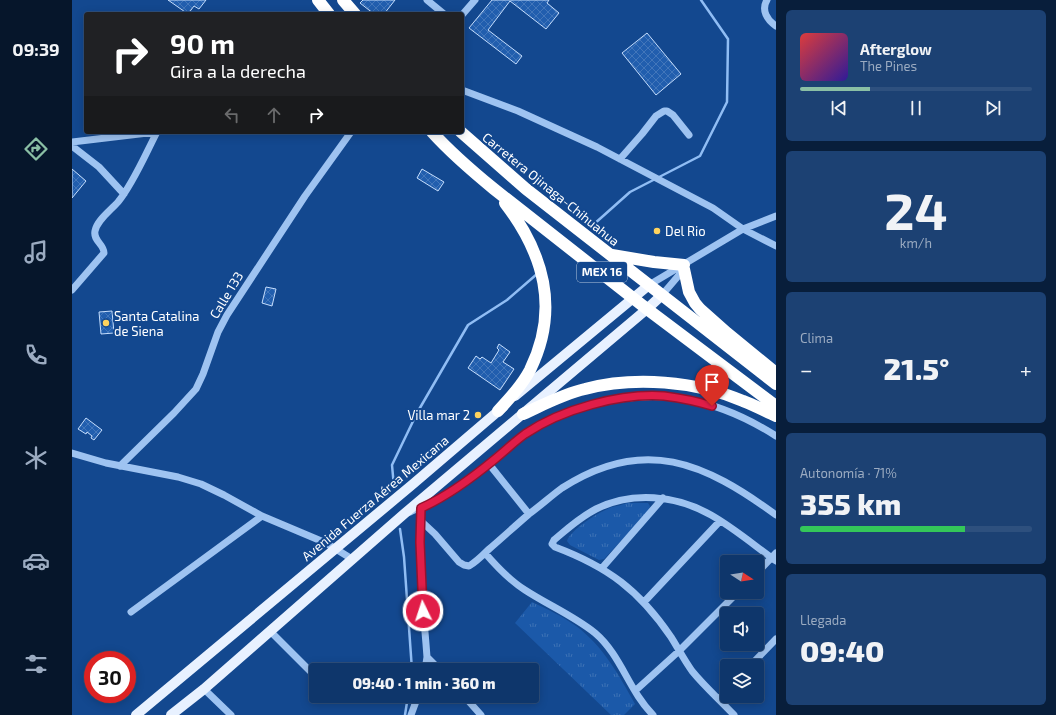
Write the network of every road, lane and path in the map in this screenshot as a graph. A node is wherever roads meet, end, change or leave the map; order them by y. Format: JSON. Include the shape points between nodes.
{"nodes":[{"id":1,"x":318,"y":0,"type":"edge"},
{"id":2,"x":343,"y":0,"type":"edge"},
{"id":3,"x":427,"y":0,"type":"edge"},
{"id":4,"x":476,"y":0,"type":"edge"},
{"id":5,"x":767,"y":1,"type":"edge"},
{"id":6,"x":327,"y":12,"type":"edge"},
{"id":7,"x":353,"y":12,"type":"edge"},
{"id":8,"x":442,"y":12,"type":"edge"},
{"id":9,"x":464,"y":13,"type":"edge"},
{"id":10,"x":776,"y":26,"type":"edge"},
{"id":11,"x":464,"y":91,"type":"edge"},
{"id":12,"x":139,"y":134,"type":"edge"},
{"id":13,"x":155,"y":134,"type":"edge"},
{"id":14,"x":350,"y":134,"type":"edge"},
{"id":15,"x":434,"y":134,"type":"edge"},
{"id":16,"x":463,"y":134,"type":"edge"},
{"id":17,"x":690,"y":135,"type":"dead end"},
{"id":18,"x":72,"y":142,"type":"edge"},
{"id":19,"x":72,"y":146,"type":"edge"},
{"id":20,"x":620,"y":158,"type":"junction"},
{"id":21,"x":494,"y":189,"type":"junction"},
{"id":22,"x":124,"y":194,"type":"junction"},
{"id":23,"x":776,"y":216,"type":"edge"},
{"id":24,"x":744,"y":230,"type":"junction"},
{"id":25,"x":776,"y":246,"type":"edge"},
{"id":26,"x":610,"y":254,"type":"junction"},
{"id":27,"x":686,"y":265,"type":"junction"},
{"id":28,"x":649,"y":285,"type":"junction"},
{"id":29,"x":72,"y":290,"type":"edge"},
{"id":30,"x":662,"y":295,"type":"junction"},
{"id":31,"x":635,"y":298,"type":"junction"},
{"id":32,"x":647,"y":309,"type":"junction"},
{"id":33,"x":776,"y":373,"type":"edge"},
{"id":34,"x":776,"y":384,"type":"edge"},
{"id":35,"x":776,"y":406,"type":"edge"},
{"id":36,"x":498,"y":411,"type":"junction"},
{"id":37,"x":523,"y":414,"type":"junction"},
{"id":38,"x":776,"y":416,"type":"edge"},
{"id":39,"x":776,"y":436,"type":"edge"},
{"id":40,"x":72,"y":453,"type":"edge"},
{"id":41,"x":489,"y":464,"type":"junction"},
{"id":42,"x":120,"y":466,"type":"junction"},
{"id":43,"x":663,"y":498,"type":"junction"},
{"id":44,"x":421,"y":508,"type":"junction"},
{"id":45,"x":404,"y":514,"type":"junction"},
{"id":46,"x":529,"y":514,"type":"junction"},
{"id":47,"x":776,"y":515,"type":"edge"},
{"id":48,"x":262,"y":516,"type":"junction"},
{"id":49,"x":421,"y":521,"type":"junction"},
{"id":50,"x":720,"y":521,"type":"junction"},
{"id":51,"x":335,"y":549,"type":"junction"},
{"id":52,"x":485,"y":553,"type":"junction"},
{"id":53,"x":775,"y":558,"type":"edge"},
{"id":54,"x":352,"y":559,"type":"junction"},
{"id":55,"x":764,"y":567,"type":"edge"},
{"id":56,"x":602,"y":568,"type":"junction"},
{"id":57,"x":731,"y":599,"type":"edge"},
{"id":58,"x":644,"y":602,"type":"junction"},
{"id":59,"x":131,"y":612,"type":"dead end"},
{"id":60,"x":270,"y":631,"type":"junction"},
{"id":61,"x":776,"y":639,"type":"edge"},
{"id":62,"x":679,"y":651,"type":"junction"},
{"id":63,"x":427,"y":657,"type":"junction"},
{"id":64,"x":757,"y":659,"type":"edge"},
{"id":65,"x":426,"y":663,"type":"edge"},
{"id":66,"x":433,"y":663,"type":"edge"},
{"id":67,"x":309,"y":670,"type":"edge"},
{"id":68,"x":204,"y":689,"type":"junction"},
{"id":69,"x":635,"y":691,"type":"junction"},
{"id":70,"x":718,"y":699,"type":"joint"},
{"id":71,"x":415,"y":703,"type":"edge"},
{"id":72,"x":470,"y":703,"type":"edge"},
{"id":73,"x":136,"y":715,"type":"edge"},
{"id":74,"x":171,"y":715,"type":"edge"},
{"id":75,"x":231,"y":715,"type":"edge"},
{"id":76,"x":411,"y":715,"type":"edge"},
{"id":77,"x":481,"y":715,"type":"edge"},
{"id":78,"x":653,"y":715,"type":"edge"},
{"id":79,"x":734,"y":715,"type":"edge"}],
"edges":[{"from":1,"to":6,"type":"highway"},
{"from":2,"to":7,"type":"highway"},
{"from":3,"to":8,"type":"street"},
{"from":4,"to":9,"type":"street"},
{"from":5,"to":10,"type":"street","via":[[764,6],[765,12]]},
{"from":11,"to":20,"type":"street","via":[[518,111]]},
{"from":12,"to":18,"type":"street"},
{"from":13,"to":22,"type":"street"},
{"from":14,"to":42,"type":"street","name":"Calle 133","via":[[304,196],[227,315],[196,389]]},
{"from":15,"to":21,"type":"highway","number":"MEX 16"},
{"from":16,"to":26,"type":"highway","name":"Carretera Ojinaga-Chihuahua","number":"MEX 16","via":[[526,189]]},
{"from":17,"to":20,"type":"street","via":[[673,115],[664,110]]},
{"from":19,"to":22,"type":"street","via":[[99,166]]},
{"from":20,"to":24,"type":"street","via":[[713,208]]},
{"from":21,"to":31,"type":"highway","number":"MEX 16"},
{"from":21,"to":36,"type":"highway","via":[[513,213],[533,247],[543,276],[546,300],[544,330],[530,370],[516,392]]},
{"from":22,"to":29,"type":"street","via":[[95,230],[95,237],[103,247],[104,253]]},
{"from":23,"to":24,"type":"street"},
{"from":24,"to":25,"type":"street"},
{"from":24,"to":27,"type":"street"},
{"from":26,"to":27,"type":"highway"},
{"from":26,"to":28,"type":"highway","name":"Carretera Ojinaga-Chihuahua","number":"MEX 16"},
{"from":27,"to":28,"type":"street"},
{"from":27,"to":30,"type":"street"},
{"from":27,"to":33,"type":"highway","via":[[689,292],[694,303]]},
{"from":28,"to":30,"type":"highway","name":"Carretera Ojinaga-Chihuahua","number":"MEX 16"},
{"from":28,"to":31,"type":"main road","name":"Avenida Fuerza Aérea Mexicana"},
{"from":30,"to":32,"type":"main road"},
{"from":30,"to":34,"type":"highway","name":"Carretera Ojinaga-Chihuahua","number":"MEX 16"},
{"from":31,"to":32,"type":"highway","number":"MEX 16"},
{"from":31,"to":36,"type":"main road","name":"Avenida Fuerza Aérea Mexicana"},
{"from":32,"to":35,"type":"highway","number":"MEX 16"},
{"from":32,"to":37,"type":"main road"},
{"from":36,"to":51,"type":"main road","name":"Avenida Fuerza Aérea Mexicana"},
{"from":37,"to":38,"type":"highway","via":[[585,389],[623,382],[652,382],[721,393]]},
{"from":37,"to":45,"type":"main road"},
{"from":39,"to":41,"type":"street","via":[[746,419],[712,406],[688,399],[639,396],[596,404],[556,418],[525,435]]},
{"from":40,"to":42,"type":"street"},
{"from":41,"to":44,"type":"street","via":[[457,488]]},
{"from":41,"to":46,"type":"street"},
{"from":42,"to":48,"type":"street","via":[[201,484]]},
{"from":43,"to":50,"type":"street","via":[[699,509]]},
{"from":43,"to":56,"type":"street"},
{"from":43,"to":56,"type":"street","via":[[638,497],[607,505],[584,516],[552,542],[555,547]]},
{"from":44,"to":45,"type":"street"},
{"from":44,"to":49,"type":"street"},
{"from":45,"to":54,"type":"main road"},
{"from":46,"to":47,"type":"street","via":[[562,489],[588,474],[617,464],[652,459],[672,461],[710,473]]},
{"from":46,"to":52,"type":"street"},
{"from":48,"to":51,"type":"street"},
{"from":48,"to":59,"type":"street"},
{"from":49,"to":52,"type":"street","via":[[461,564],[472,565]]},
{"from":49,"to":63,"type":"street","via":[[421,585]]},
{"from":50,"to":53,"type":"street"},
{"from":50,"to":58,"type":"street"},
{"from":51,"to":54,"type":"street"},
{"from":51,"to":73,"type":"main road","name":"Avenida Fuerza Aérea Mexicana"},
{"from":52,"to":69,"type":"street","via":[[501,571],[524,590],[595,634],[612,653]]},
{"from":53,"to":55,"type":"street"},
{"from":54,"to":60,"type":"main road"},
{"from":56,"to":58,"type":"street"},
{"from":57,"to":62,"type":"street"},
{"from":58,"to":62,"type":"street"},
{"from":60,"to":67,"type":"street"},
{"from":60,"to":68,"type":"main road"},
{"from":61,"to":64,"type":"street"},
{"from":62,"to":69,"type":"street"},
{"from":62,"to":70,"type":"street","via":[[707,689]]},
{"from":63,"to":65,"type":"street"},
{"from":63,"to":66,"type":"street"},
{"from":68,"to":74,"type":"main road"},
{"from":68,"to":75,"type":"street"},
{"from":69,"to":78,"type":"street"},
{"from":70,"to":79,"type":"street"},
{"from":71,"to":76,"type":"street"},
{"from":72,"to":77,"type":"street"}]}
